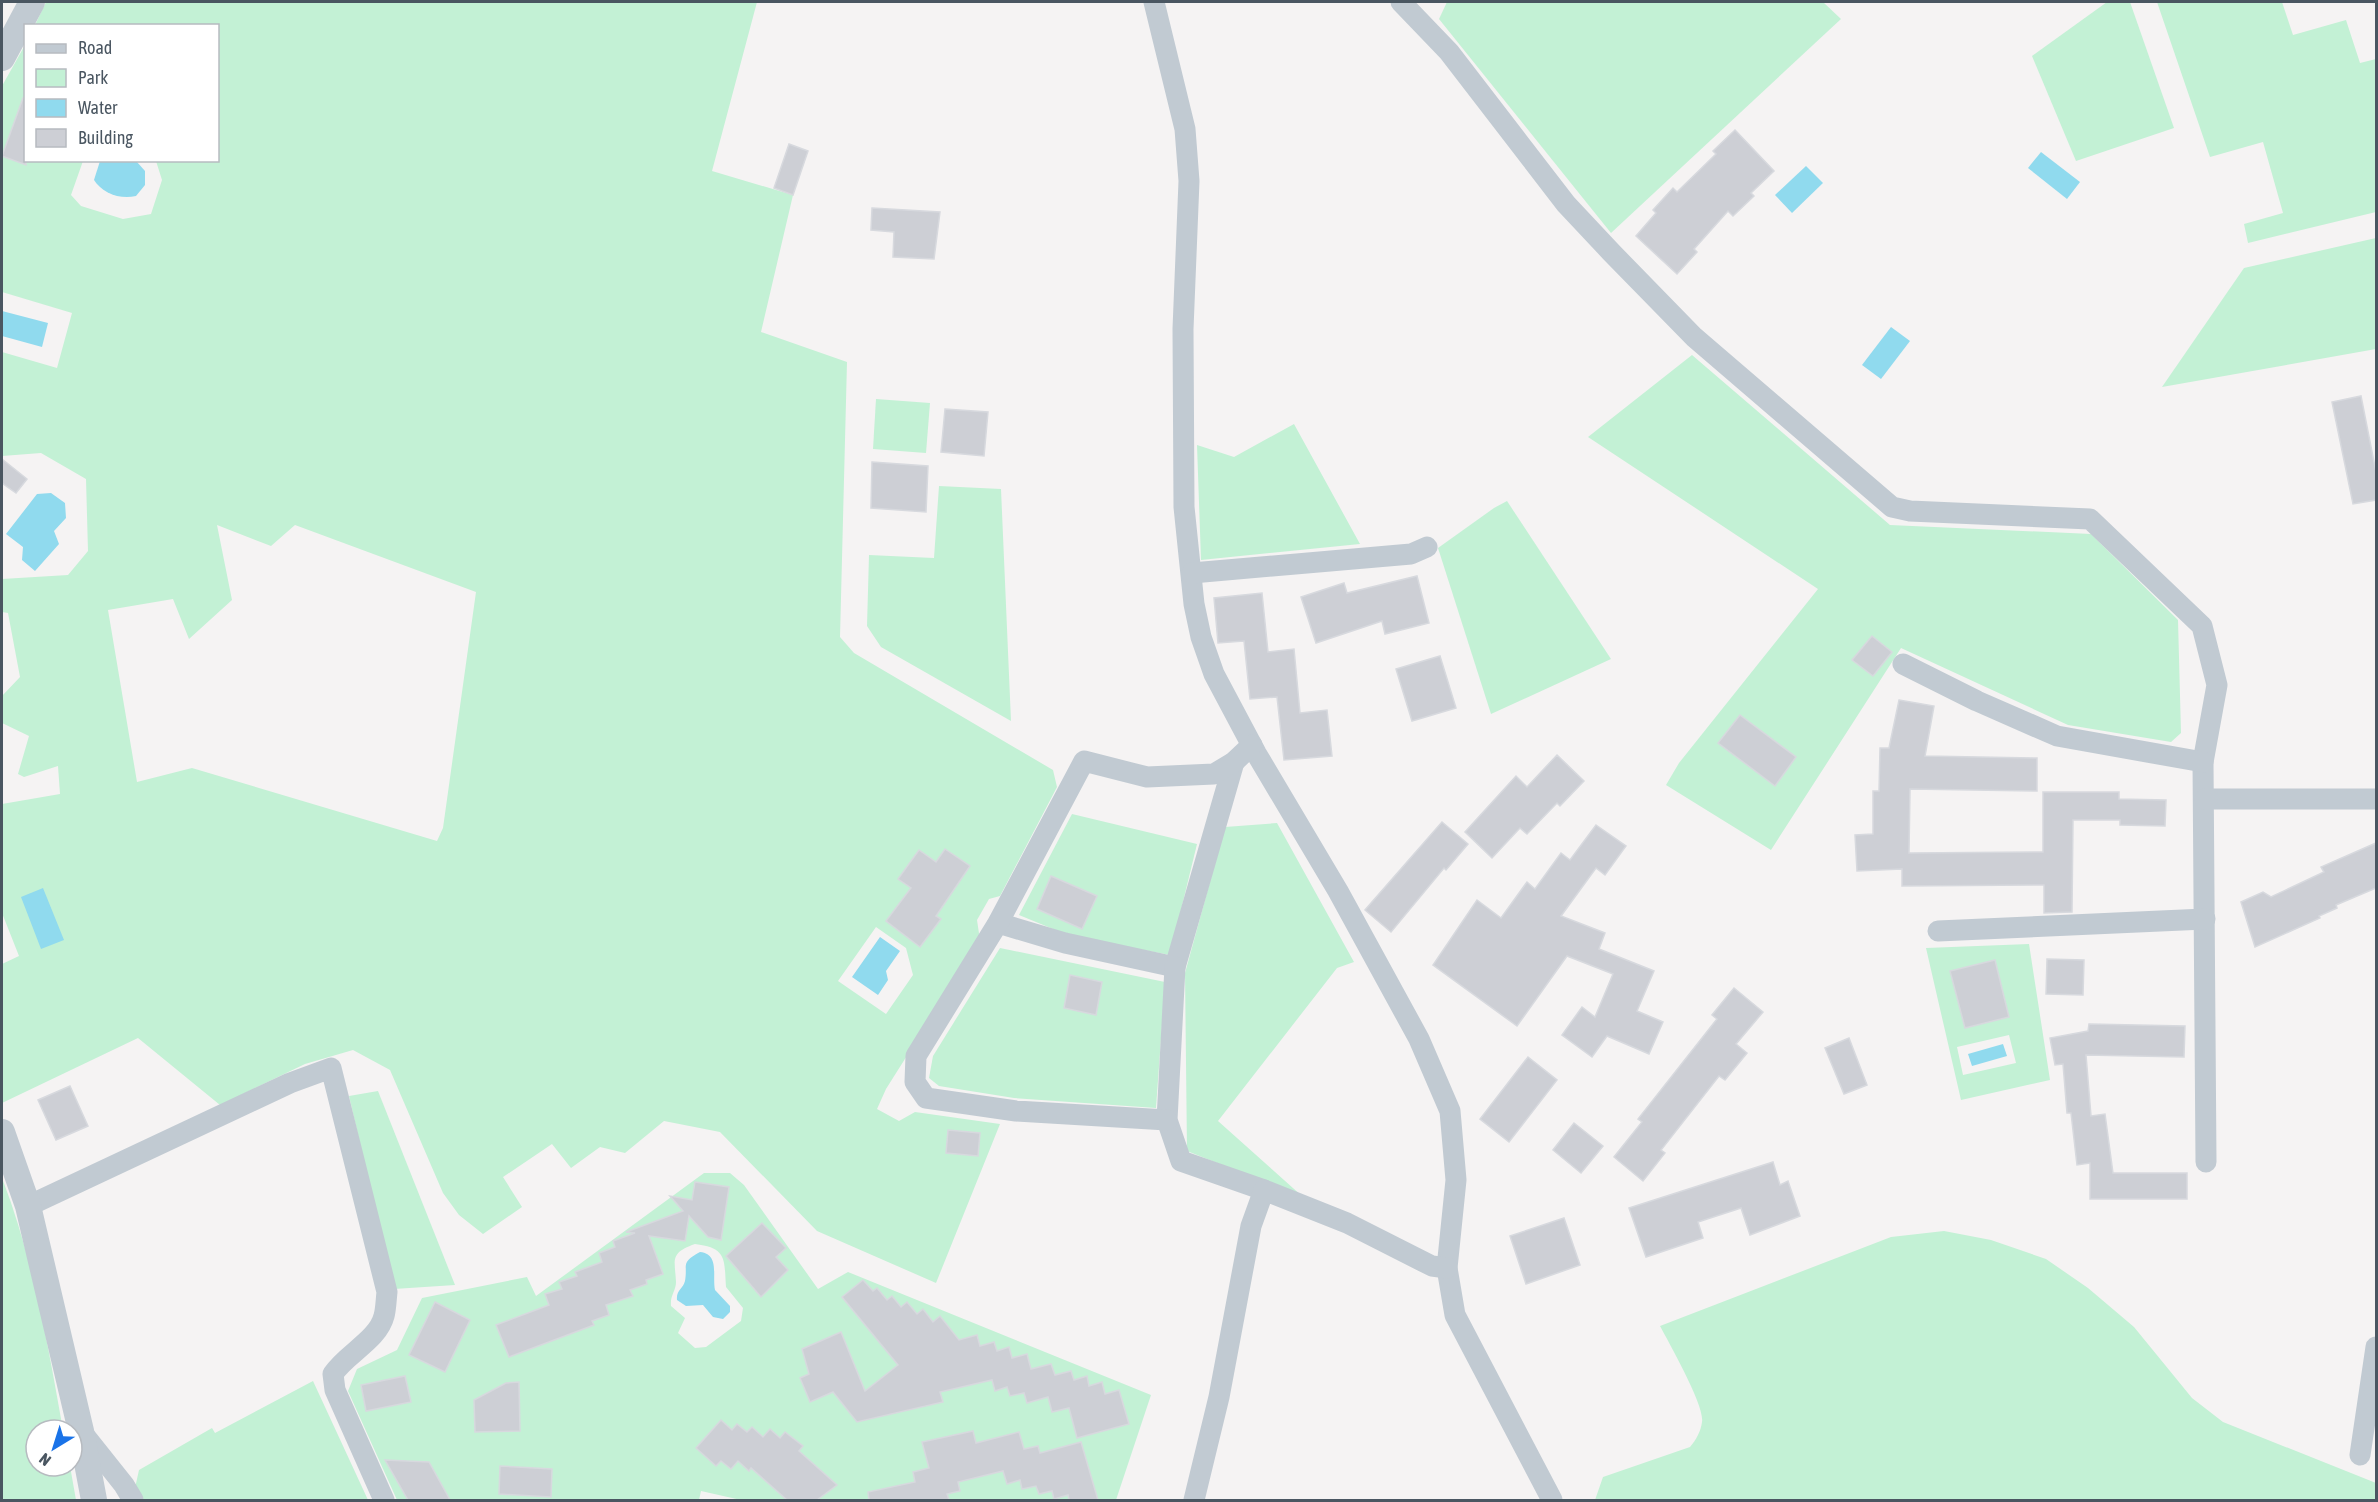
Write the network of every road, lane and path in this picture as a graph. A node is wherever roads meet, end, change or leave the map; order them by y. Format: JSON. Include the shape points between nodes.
{"nodes":[{"id":1,"x":32,"y":2,"type":"edge"},
{"id":2,"x":1154,"y":2,"type":"edge"},
{"id":3,"x":1401,"y":2,"type":"edge"},
{"id":4,"x":2,"y":58,"type":"edge"},
{"id":5,"x":1427,"y":547,"type":"dead end"},
{"id":6,"x":1192,"y":573,"type":"junction"},
{"id":7,"x":1903,"y":664,"type":"dead end"},
{"id":8,"x":1252,"y":745,"type":"junction"},
{"id":9,"x":1234,"y":762,"type":"junction"},
{"id":10,"x":2203,"y":762,"type":"junction"},
{"id":11,"x":2205,"y":799,"type":"junction"},
{"id":12,"x":2376,"y":799,"type":"edge"},
{"id":13,"x":2205,"y":919,"type":"junction"},
{"id":14,"x":998,"y":923,"type":"junction"},
{"id":15,"x":1938,"y":931,"type":"dead end"},
{"id":16,"x":1175,"y":967,"type":"junction"},
{"id":17,"x":1167,"y":1120,"type":"junction"},
{"id":18,"x":2,"y":1132,"type":"edge"},
{"id":19,"x":2206,"y":1162,"type":"dead end"},
{"id":20,"x":1264,"y":1190,"type":"junction"},
{"id":21,"x":28,"y":1206,"type":"junction"},
{"id":22,"x":1447,"y":1268,"type":"junction"},
{"id":23,"x":2376,"y":1347,"type":"edge"},
{"id":24,"x":78,"y":1418,"type":"edge"},
{"id":25,"x":84,"y":1435,"type":"edge"},
{"id":26,"x":84,"y":1447,"type":"edge"},
{"id":27,"x":2360,"y":1455,"type":"dead end"},
{"id":28,"x":94,"y":1500,"type":"edge"},
{"id":29,"x":133,"y":1500,"type":"edge"},
{"id":30,"x":384,"y":1500,"type":"edge"},
{"id":31,"x":1194,"y":1500,"type":"edge"},
{"id":32,"x":1552,"y":1500,"type":"edge"}],
"edges":[{"from":1,"to":4,"type":"street"},
{"from":2,"to":6,"type":"street","via":[[1185,129],[1189,181],[1183,429],[1184,507]]},
{"from":3,"to":10,"type":"street","via":[[1449,52],[1566,204],[1611,252],[1694,337],[1892,507],[2090,519],[2099,527],[2202,626],[2217,685]]},
{"from":5,"to":6,"type":"street","via":[[1411,554]]},
{"from":6,"to":8,"type":"street","via":[[1201,637],[1214,674]]},
{"from":7,"to":10,"type":"street","via":[[2057,736]]},
{"from":8,"to":9,"type":"street"},
{"from":8,"to":22,"type":"street","via":[[1389,982],[1450,1111],[1456,1180]]},
{"from":9,"to":14,"type":"street","via":[[1214,774],[1147,777],[1084,761]]},
{"from":9,"to":16,"type":"street"},
{"from":10,"to":11,"type":"street"},
{"from":11,"to":12,"type":"street"},
{"from":11,"to":13,"type":"street"},
{"from":13,"to":15,"type":"street"},
{"from":13,"to":19,"type":"street"},
{"from":14,"to":16,"type":"street","via":[[1065,943]]},
{"from":14,"to":17,"type":"street","via":[[916,1056],[915,1082],[926,1098],[1016,1111]]},
{"from":16,"to":17,"type":"street"},
{"from":17,"to":20,"type":"street","via":[[1181,1161]]},
{"from":18,"to":21,"type":"street"},
{"from":20,"to":22,"type":"street","via":[[1347,1223],[1432,1266]]},
{"from":20,"to":31,"type":"street","via":[[1251,1226],[1219,1396]]},
{"from":21,"to":24,"type":"street"},
{"from":21,"to":30,"type":"street","via":[[290,1083],[331,1068],[387,1292],[384,1318],[333,1374],[335,1390]]},
{"from":22,"to":32,"type":"street","via":[[1455,1315]]},
{"from":23,"to":27,"type":"street"},
{"from":25,"to":29,"type":"street"},
{"from":26,"to":28,"type":"street"}]}
